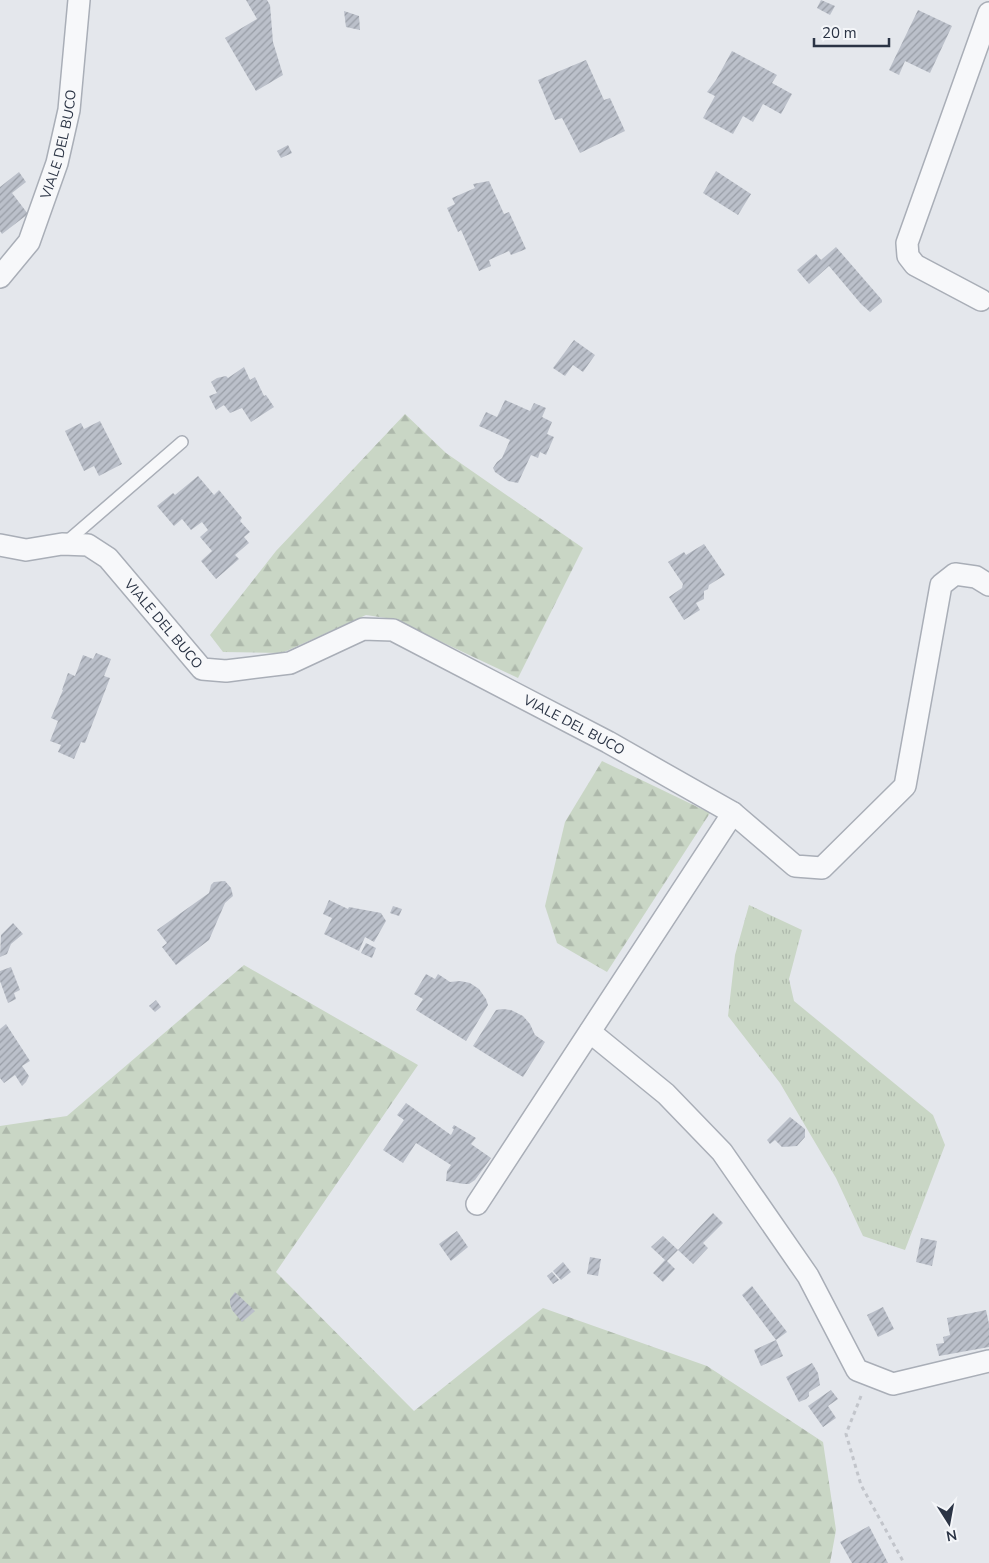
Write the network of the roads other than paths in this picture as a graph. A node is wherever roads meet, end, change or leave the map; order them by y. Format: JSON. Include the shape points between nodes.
{"nodes":[{"id":1,"x":79,"y":0,"type":"edge"},
{"id":2,"x":989,"y":13,"type":"edge"},
{"id":3,"x":0,"y":277,"type":"edge"},
{"id":4,"x":981,"y":300,"type":"dead end"},
{"id":5,"x":182,"y":442,"type":"dead end"},
{"id":6,"x":64,"y":544,"type":"junction"},
{"id":7,"x":0,"y":545,"type":"edge"},
{"id":8,"x":989,"y":585,"type":"edge"},
{"id":9,"x":733,"y":813,"type":"junction"},
{"id":10,"x":590,"y":1032,"type":"junction"},
{"id":11,"x":477,"y":1204,"type":"dead end"},
{"id":12,"x":989,"y":1361,"type":"edge"}],
"edges":[{"from":1,"to":3,"type":"street","name":"VIALE DEL BUCO","via":[[69,110],[57,163],[29,242]]},
{"from":2,"to":4,"type":"street","via":[[907,243],[908,256],[916,265]]},
{"from":5,"to":6,"type":"lane"},
{"from":6,"to":7,"type":"street","name":"VIALE DEL BUCO","via":[[26,550]]},
{"from":6,"to":9,"type":"street","name":"VIALE DEL BUCO","via":[[88,545],[108,558],[202,669],[226,671],[290,663],[363,629],[394,630],[608,742]]},
{"from":8,"to":9,"type":"street","name":"VIALE DEL BUCO","via":[[976,576],[954,574],[941,585],[905,786],[822,868],[795,866]]},
{"from":9,"to":10,"type":"street"},
{"from":10,"to":11,"type":"street"},
{"from":10,"to":12,"type":"street","via":[[666,1094],[722,1152],[808,1276],[857,1370],[893,1384]]}]}
